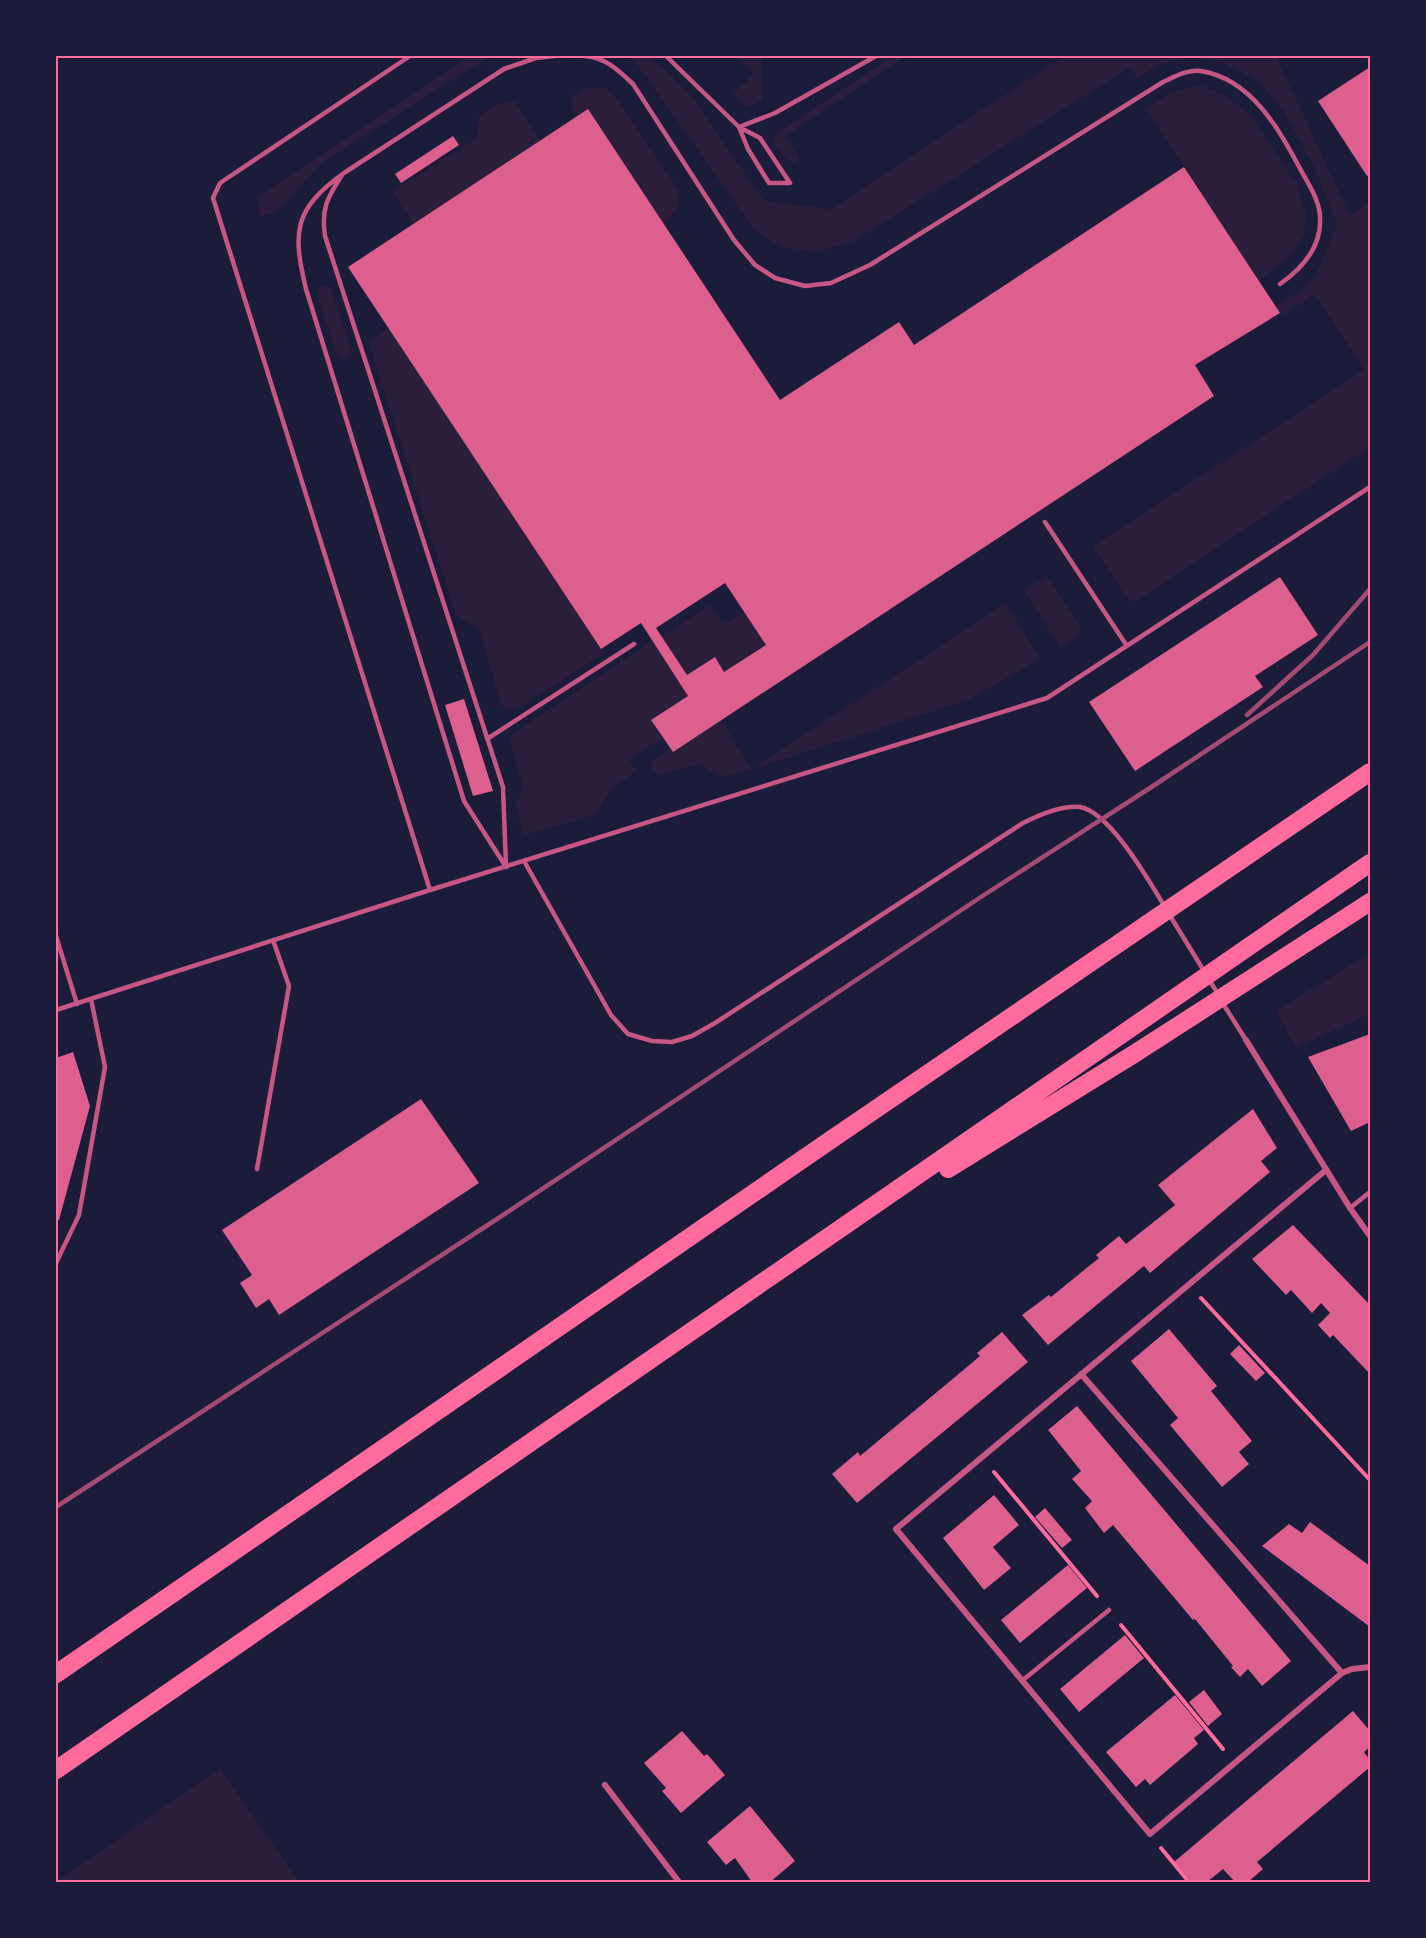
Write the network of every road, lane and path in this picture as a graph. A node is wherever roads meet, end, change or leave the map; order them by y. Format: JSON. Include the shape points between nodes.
{"nodes":[{"id":1,"x":410,"y":56,"type":"edge"},
{"id":2,"x":554,"y":56,"type":"edge"},
{"id":3,"x":585,"y":56,"type":"edge"},
{"id":4,"x":666,"y":56,"type":"edge"},
{"id":5,"x":874,"y":57,"type":"edge"},
{"id":6,"x":739,"y":127,"type":"junction"},
{"id":7,"x":344,"y":173,"type":"junction"},
{"id":8,"x":1280,"y":284,"type":"dead end"},
{"id":9,"x":1371,"y":487,"type":"edge"},
{"id":10,"x":1045,"y":522,"type":"dead end"},
{"id":11,"x":634,"y":644,"type":"dead end"},
{"id":12,"x":1127,"y":646,"type":"junction"},
{"id":13,"x":487,"y":739,"type":"junction"},
{"id":14,"x":1371,"y":772,"type":"edge"},
{"id":15,"x":524,"y":861,"type":"junction"},
{"id":16,"x":1371,"y":863,"type":"edge"},
{"id":17,"x":506,"y":867,"type":"junction"},
{"id":18,"x":430,"y":890,"type":"junction"},
{"id":19,"x":1371,"y":902,"type":"edge"},
{"id":20,"x":56,"y":936,"type":"edge"},
{"id":21,"x":273,"y":940,"type":"junction"},
{"id":22,"x":91,"y":999,"type":"junction"},
{"id":23,"x":77,"y":1004,"type":"junction"},
{"id":24,"x":56,"y":1010,"type":"edge"},
{"id":25,"x":1246,"y":1040,"type":"joint"},
{"id":26,"x":256,"y":1168,"type":"dead end"},
{"id":27,"x":1326,"y":1170,"type":"junction"},
{"id":28,"x":1371,"y":1192,"type":"edge"},
{"id":29,"x":1350,"y":1208,"type":"junction"},
{"id":30,"x":1371,"y":1236,"type":"edge"},
{"id":31,"x":56,"y":1263,"type":"edge"},
{"id":32,"x":775,"y":1275,"type":"junction"},
{"id":33,"x":1188,"y":1285,"type":"junction"},
{"id":34,"x":1081,"y":1374,"type":"junction"},
{"id":35,"x":1371,"y":1480,"type":"edge"},
{"id":36,"x":1108,"y":1610,"type":"dead end"},
{"id":37,"x":1371,"y":1667,"type":"edge"},
{"id":38,"x":1342,"y":1673,"type":"junction"},
{"id":39,"x":56,"y":1674,"type":"edge"},
{"id":40,"x":1023,"y":1680,"type":"junction"},
{"id":41,"x":56,"y":1770,"type":"edge"},
{"id":42,"x":605,"y":1785,"type":"dead end"},
{"id":43,"x":1150,"y":1834,"type":"junction"},
{"id":44,"x":679,"y":1882,"type":"edge"},
{"id":45,"x":1189,"y":1882,"type":"edge"}],
"edges":[{"from":1,"to":18,"type":"lane","via":[[220,183],[213,198]]},
{"from":2,"to":7,"type":"lane","via":[[504,69]]},
{"from":3,"to":8,"type":"lane","via":[[615,67],[633,84],[734,240],[755,265],[775,278],[805,286],[831,283],[870,265],[1163,82],[1200,70],[1219,76],[1243,89],[1265,111],[1294,157],[1320,216],[1317,240],[1308,261]]},
{"from":4,"to":6,"type":"lane"},
{"from":5,"to":6,"type":"lane","via":[[775,113]]},
{"from":6,"to":6,"type":"lane","via":[[769,183],[790,183],[760,138]]},
{"from":7,"to":13,"type":"lane","via":[[328,197],[323,218],[325,236]]},
{"from":7,"to":17,"type":"lane","via":[[307,206],[299,229],[298,257],[464,801]]},
{"from":9,"to":12,"type":"lane"},
{"from":10,"to":12,"type":"lane"},
{"from":11,"to":13,"type":"lane"},
{"from":12,"to":15,"type":"lane","via":[[1047,698]]},
{"from":13,"to":17,"type":"lane","via":[[502,787]]},
{"from":14,"to":39,"type":"highway"},
{"from":15,"to":17,"type":"lane"},
{"from":15,"to":25,"type":"lane","via":[[611,1015],[628,1034],[672,1042],[715,1023],[1023,823],[1048,811],[1080,807],[1103,818],[1143,870]]},
{"from":16,"to":32,"type":"highway"},
{"from":17,"to":18,"type":"lane"},
{"from":18,"to":21,"type":"lane"},
{"from":19,"to":32,"type":"highway","via":[[1134,1054]]},
{"from":20,"to":23,"type":"lane"},
{"from":21,"to":22,"type":"lane"},
{"from":21,"to":26,"type":"lane","via":[[289,986]]},
{"from":22,"to":23,"type":"lane"},
{"from":22,"to":31,"type":"lane","via":[[105,1067],[79,1215]]},
{"from":23,"to":24,"type":"lane"},
{"from":25,"to":27,"type":"street"},
{"from":27,"to":29,"type":"street"},
{"from":27,"to":33,"type":"street"},
{"from":28,"to":29,"type":"lane"},
{"from":29,"to":30,"type":"street"},
{"from":32,"to":41,"type":"highway"},
{"from":33,"to":34,"type":"street"},
{"from":33,"to":35,"type":"path"},
{"from":34,"to":38,"type":"street"},
{"from":34,"to":40,"type":"street","via":[[896,1528]]},
{"from":36,"to":40,"type":"lane"},
{"from":37,"to":38,"type":"street"},
{"from":38,"to":43,"type":"street"},
{"from":40,"to":43,"type":"street"},
{"from":42,"to":44,"type":"street"},
{"from":43,"to":45,"type":"path"}]}
